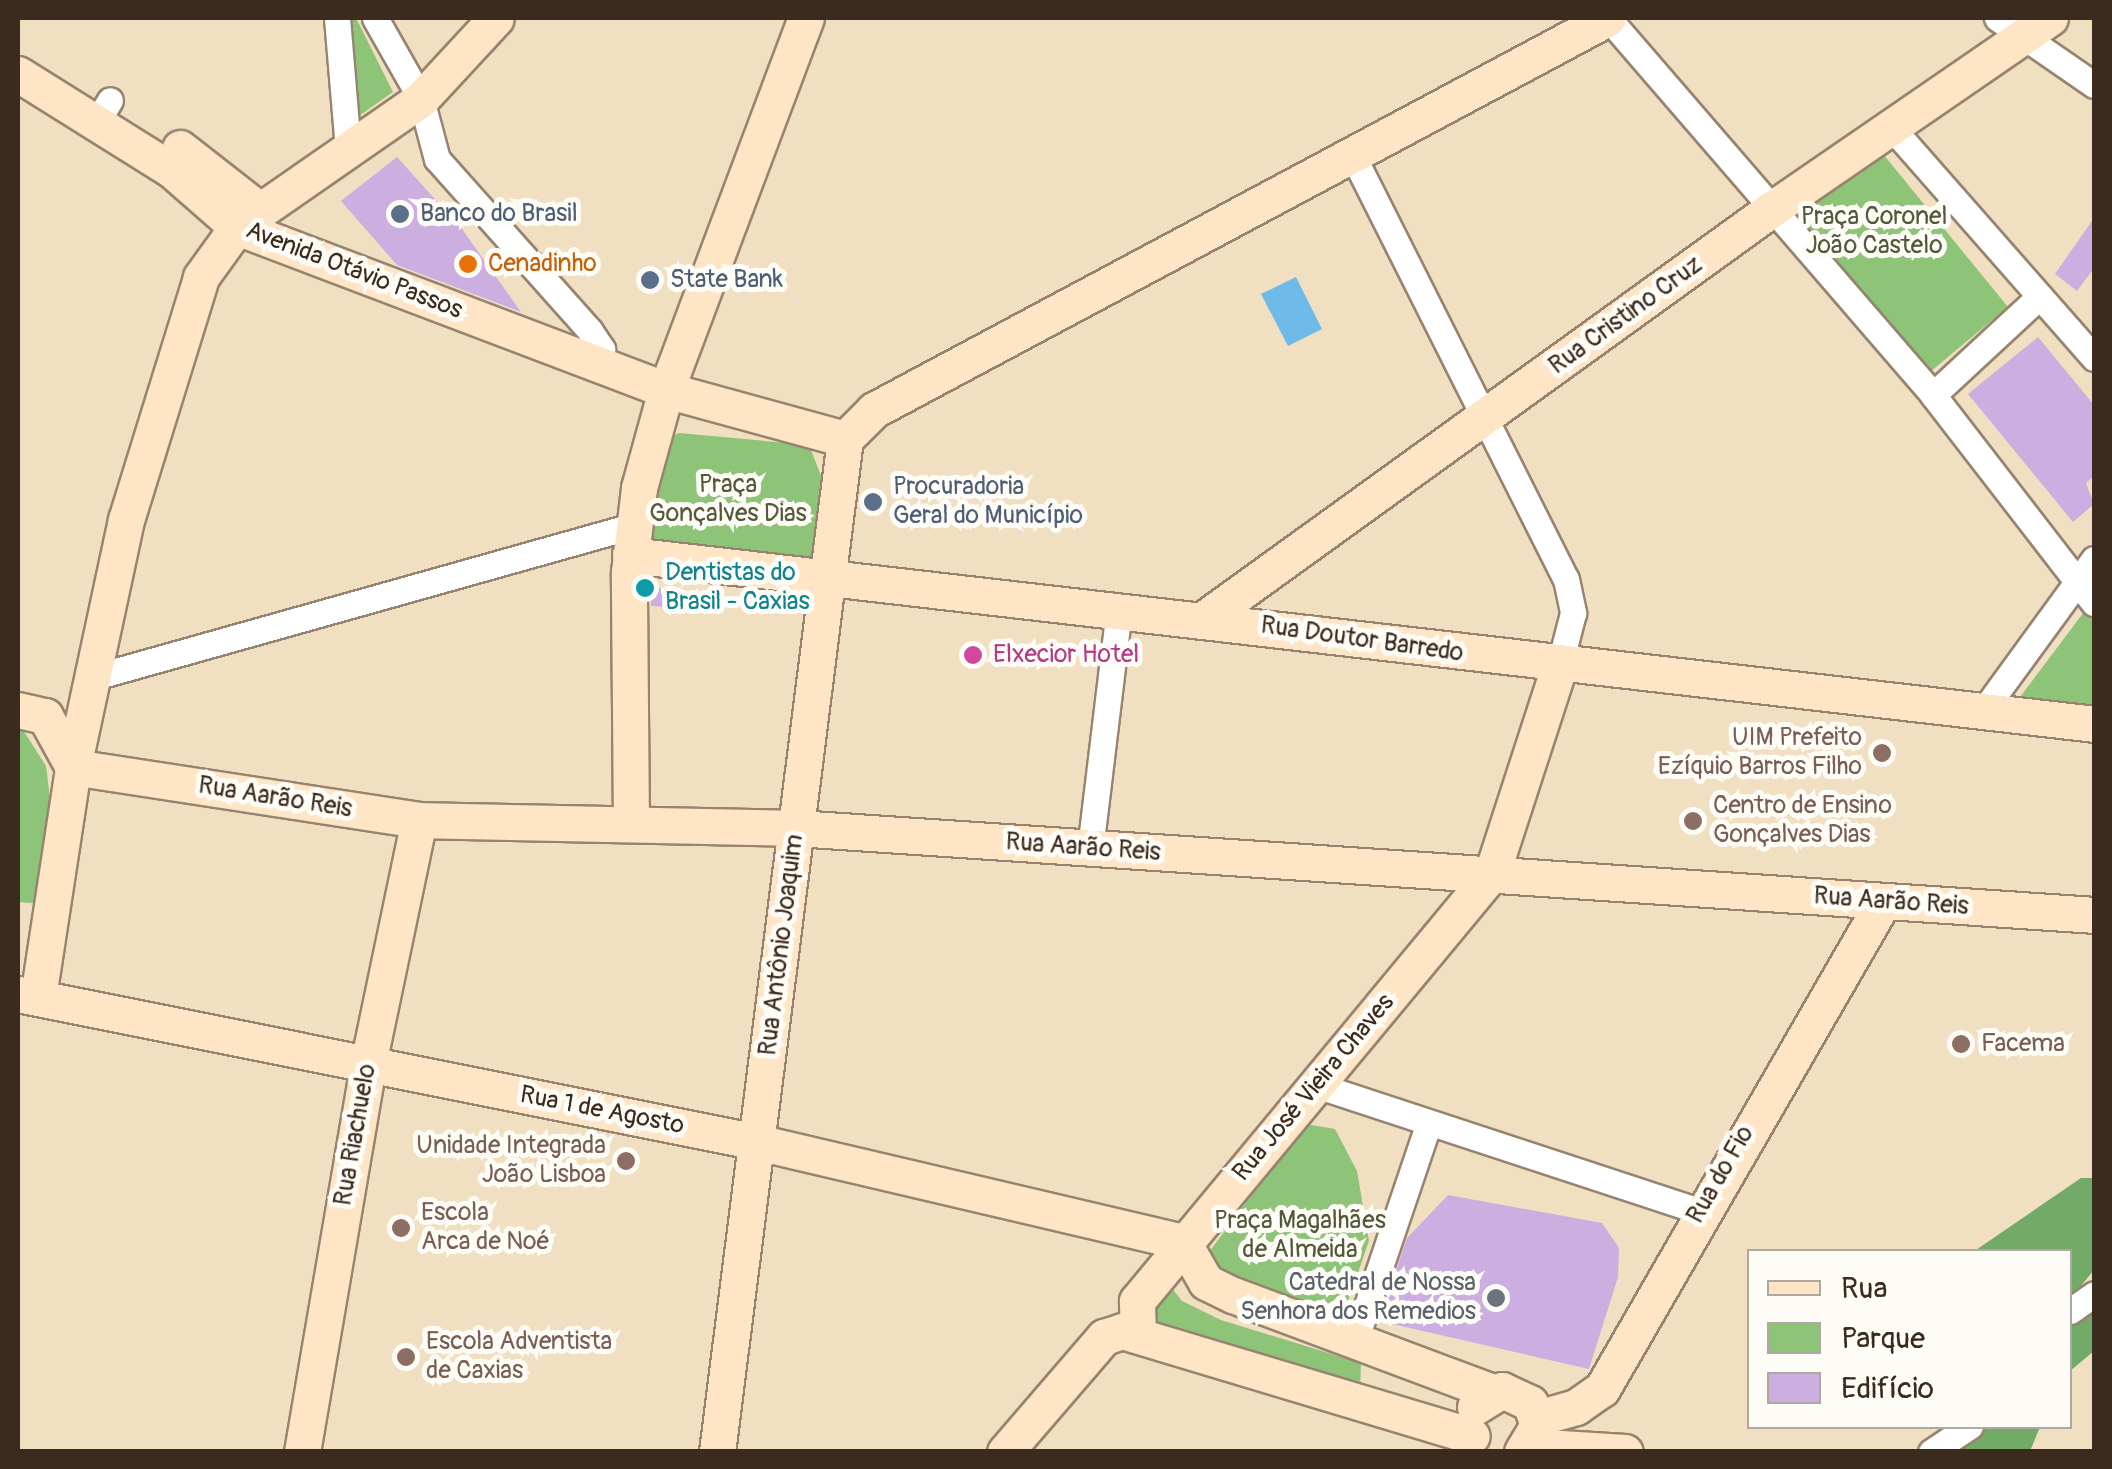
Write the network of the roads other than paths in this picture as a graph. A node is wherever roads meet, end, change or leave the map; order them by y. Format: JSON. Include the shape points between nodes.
{"nodes":[{"id":1,"x":337,"y":18,"type":"edge"},
{"id":2,"x":375,"y":18,"type":"edge"},
{"id":3,"x":496,"y":18,"type":"edge"},
{"id":4,"x":806,"y":18,"type":"edge"},
{"id":5,"x":1608,"y":18,"type":"edge"},
{"id":6,"x":2023,"y":24,"type":"edge"},
{"id":7,"x":18,"y":49,"type":"edge"},
{"id":8,"x":18,"y":74,"type":"edge"},
{"id":9,"x":2094,"y":85,"type":"edge"},
{"id":10,"x":422,"y":99,"type":"junction"},
{"id":11,"x":104,"y":110,"type":"junction"},
{"id":12,"x":1892,"y":128,"type":"junction"},
{"id":13,"x":348,"y":150,"type":"junction"},
{"id":14,"x":1350,"y":152,"type":"junction"},
{"id":15,"x":1768,"y":211,"type":"junction"},
{"id":16,"x":248,"y":218,"type":"junction"},
{"id":17,"x":2039,"y":297,"type":"junction"},
{"id":18,"x":2094,"y":358,"type":"edge"},
{"id":19,"x":600,"y":366,"type":"junction"},
{"id":20,"x":666,"y":390,"type":"junction"},
{"id":21,"x":1932,"y":395,"type":"junction"},
{"id":22,"x":1486,"y":420,"type":"junction"},
{"id":23,"x":845,"y":439,"type":"junction"},
{"id":24,"x":631,"y":540,"type":"junction"},
{"id":25,"x":2094,"y":559,"type":"edge"},
{"id":26,"x":832,"y":574,"type":"junction"},
{"id":27,"x":2079,"y":582,"type":"junction"},
{"id":28,"x":2094,"y":603,"type":"edge"},
{"id":29,"x":1119,"y":608,"type":"junction"},
{"id":30,"x":1205,"y":618,"type":"junction"},
{"id":31,"x":1560,"y":667,"type":"junction"},
{"id":32,"x":91,"y":678,"type":"junction"},
{"id":33,"x":18,"y":710,"type":"edge"},
{"id":34,"x":1983,"y":711,"type":"junction"},
{"id":35,"x":2094,"y":724,"type":"edge"},
{"id":36,"x":74,"y":767,"type":"junction"},
{"id":37,"x":419,"y":820,"type":"junction"},
{"id":38,"x":631,"y":824,"type":"junction"},
{"id":39,"x":796,"y":828,"type":"junction"},
{"id":40,"x":1090,"y":849,"type":"junction"},
{"id":41,"x":1492,"y":873,"type":"junction"},
{"id":42,"x":1883,"y":902,"type":"junction"},
{"id":43,"x":2094,"y":915,"type":"edge"},
{"id":44,"x":28,"y":996,"type":"edge"},
{"id":45,"x":368,"y":1064,"type":"junction"},
{"id":46,"x":1319,"y":1086,"type":"junction"},
{"id":47,"x":1428,"y":1123,"type":"junction"},
{"id":48,"x":757,"y":1142,"type":"junction"},
{"id":49,"x":1700,"y":1210,"type":"junction"},
{"id":50,"x":1183,"y":1242,"type":"junction"},
{"id":51,"x":2094,"y":1294,"type":"edge"},
{"id":52,"x":2072,"y":1310,"type":"edge"},
{"id":53,"x":1138,"y":1334,"type":"junction"},
{"id":54,"x":1355,"y":1341,"type":"junction"},
{"id":55,"x":1492,"y":1392,"type":"junction"},
{"id":56,"x":1966,"y":1429,"type":"edge"},
{"id":57,"x":1531,"y":1435,"type":"edge"},
{"id":58,"x":1478,"y":1446,"type":"edge"},
{"id":59,"x":1618,"y":1450,"type":"edge"},
{"id":60,"x":302,"y":1452,"type":"edge"},
{"id":61,"x":717,"y":1452,"type":"edge"},
{"id":62,"x":1005,"y":1452,"type":"edge"},
{"id":63,"x":1931,"y":1452,"type":"edge"}],
"edges":[{"from":1,"to":13,"type":"street"},
{"from":2,"to":10,"type":"street"},
{"from":3,"to":10,"type":"main road"},
{"from":4,"to":20,"type":"main road"},
{"from":5,"to":14,"type":"main road"},
{"from":5,"to":15,"type":"street"},
{"from":6,"to":9,"type":"street"},
{"from":6,"to":12,"type":"main road","name":"Rua Cristino Cruz"},
{"from":7,"to":11,"type":"main road","name":"Avenida Otávio Passos"},
{"from":8,"to":11,"type":"main road","name":"Avenida Otávio Passos"},
{"from":10,"to":13,"type":"main road"},
{"from":10,"to":19,"type":"street","via":[[438,159],[590,332],[602,350]]},
{"from":11,"to":16,"type":"main road","name":"Avenida Otávio Passos","via":[[173,171]]},
{"from":12,"to":15,"type":"main road","name":"Rua Cristino Cruz"},
{"from":12,"to":17,"type":"street"},
{"from":13,"to":16,"type":"main road"},
{"from":14,"to":22,"type":"street"},
{"from":14,"to":23,"type":"main road","via":[[874,410]]},
{"from":15,"to":21,"type":"street"},
{"from":15,"to":22,"type":"main road","name":"Rua Cristino Cruz"},
{"from":16,"to":19,"type":"main road","name":"Avenida Otávio Passos"},
{"from":16,"to":32,"type":"main road","via":[[201,277],[126,520]]},
{"from":17,"to":18,"type":"street"},
{"from":17,"to":21,"type":"street"},
{"from":19,"to":20,"type":"main road","name":"Avenida Otávio Passos"},
{"from":20,"to":23,"type":"main road","name":"Avenida Otávio Passos"},
{"from":20,"to":24,"type":"main road"},
{"from":21,"to":27,"type":"street"},
{"from":22,"to":30,"type":"main road","name":"Rua Cristino Cruz"},
{"from":22,"to":31,"type":"street","via":[[1572,594]]},
{"from":23,"to":26,"type":"main road","name":"Rua Antônio Joaquim"},
{"from":24,"to":26,"type":"main road","name":"Rua Doutor Barredo"},
{"from":24,"to":32,"type":"street"},
{"from":24,"to":38,"type":"main road"},
{"from":25,"to":27,"type":"street"},
{"from":26,"to":29,"type":"main road","name":"Rua Doutor Barredo"},
{"from":26,"to":39,"type":"main road","name":"Rua Antônio Joaquim"},
{"from":27,"to":28,"type":"street"},
{"from":27,"to":34,"type":"street"},
{"from":29,"to":30,"type":"main road","name":"Rua Doutor Barredo"},
{"from":29,"to":40,"type":"street"},
{"from":30,"to":31,"type":"main road","name":"Rua Doutor Barredo"},
{"from":31,"to":34,"type":"main road","name":"Rua Doutor Barredo"},
{"from":31,"to":41,"type":"main road","name":"Rua José Vieira Chaves"},
{"from":32,"to":36,"type":"main road"},
{"from":33,"to":36,"type":"main road","via":[[45,716]]},
{"from":34,"to":35,"type":"main road","name":"Rua Doutor Barredo"},
{"from":36,"to":37,"type":"main road","name":"Rua Aarão Reis"},
{"from":36,"to":44,"type":"main road"},
{"from":37,"to":38,"type":"main road","name":"Rua Aarão Reis"},
{"from":37,"to":45,"type":"main road","name":"Rua Riachuelo"},
{"from":38,"to":39,"type":"main road","name":"Rua Aarão Reis"},
{"from":39,"to":40,"type":"main road","name":"Rua Aarão Reis"},
{"from":39,"to":48,"type":"main road","name":"Rua Antônio Joaquim"},
{"from":40,"to":41,"type":"main road","name":"Rua Aarão Reis"},
{"from":41,"to":42,"type":"main road","name":"Rua Aarão Reis"},
{"from":41,"to":46,"type":"main road","name":"Rua José Vieira Chaves"},
{"from":42,"to":43,"type":"main road","name":"Rua Aarão Reis"},
{"from":42,"to":49,"type":"main road","name":"Rua do Fio"},
{"from":44,"to":45,"type":"main road","name":"Rua 1 de Agosto"},
{"from":45,"to":48,"type":"main road","name":"Rua 1 de Agosto"},
{"from":45,"to":60,"type":"main road","name":"Rua Riachuelo"},
{"from":46,"to":47,"type":"street"},
{"from":46,"to":50,"type":"main road","name":"Rua José Vieira Chaves"},
{"from":47,"to":49,"type":"street"},
{"from":47,"to":54,"type":"street"},
{"from":48,"to":50,"type":"main road","name":"Rua 1 de Agosto"},
{"from":48,"to":61,"type":"main road","name":"Rua Antônio Joaquim"},
{"from":49,"to":57,"type":"main road","name":"Rua do Fio","via":[[1602,1389]]},
{"from":50,"to":53,"type":"main road","name":"Rua José Vieira Chaves","via":[[1137,1301]]},
{"from":50,"to":54,"type":"main road","via":[[1206,1282]]},
{"from":51,"to":52,"type":"street"},
{"from":53,"to":58,"type":"main road"},
{"from":53,"to":62,"type":"main road","via":[[1104,1337]]},
{"from":54,"to":55,"type":"main road"},
{"from":55,"to":57,"type":"main road","via":[[1522,1396]]},
{"from":55,"to":58,"type":"main road","via":[[1476,1405]]},
{"from":56,"to":63,"type":"street"},
{"from":57,"to":59,"type":"main road"}]}
